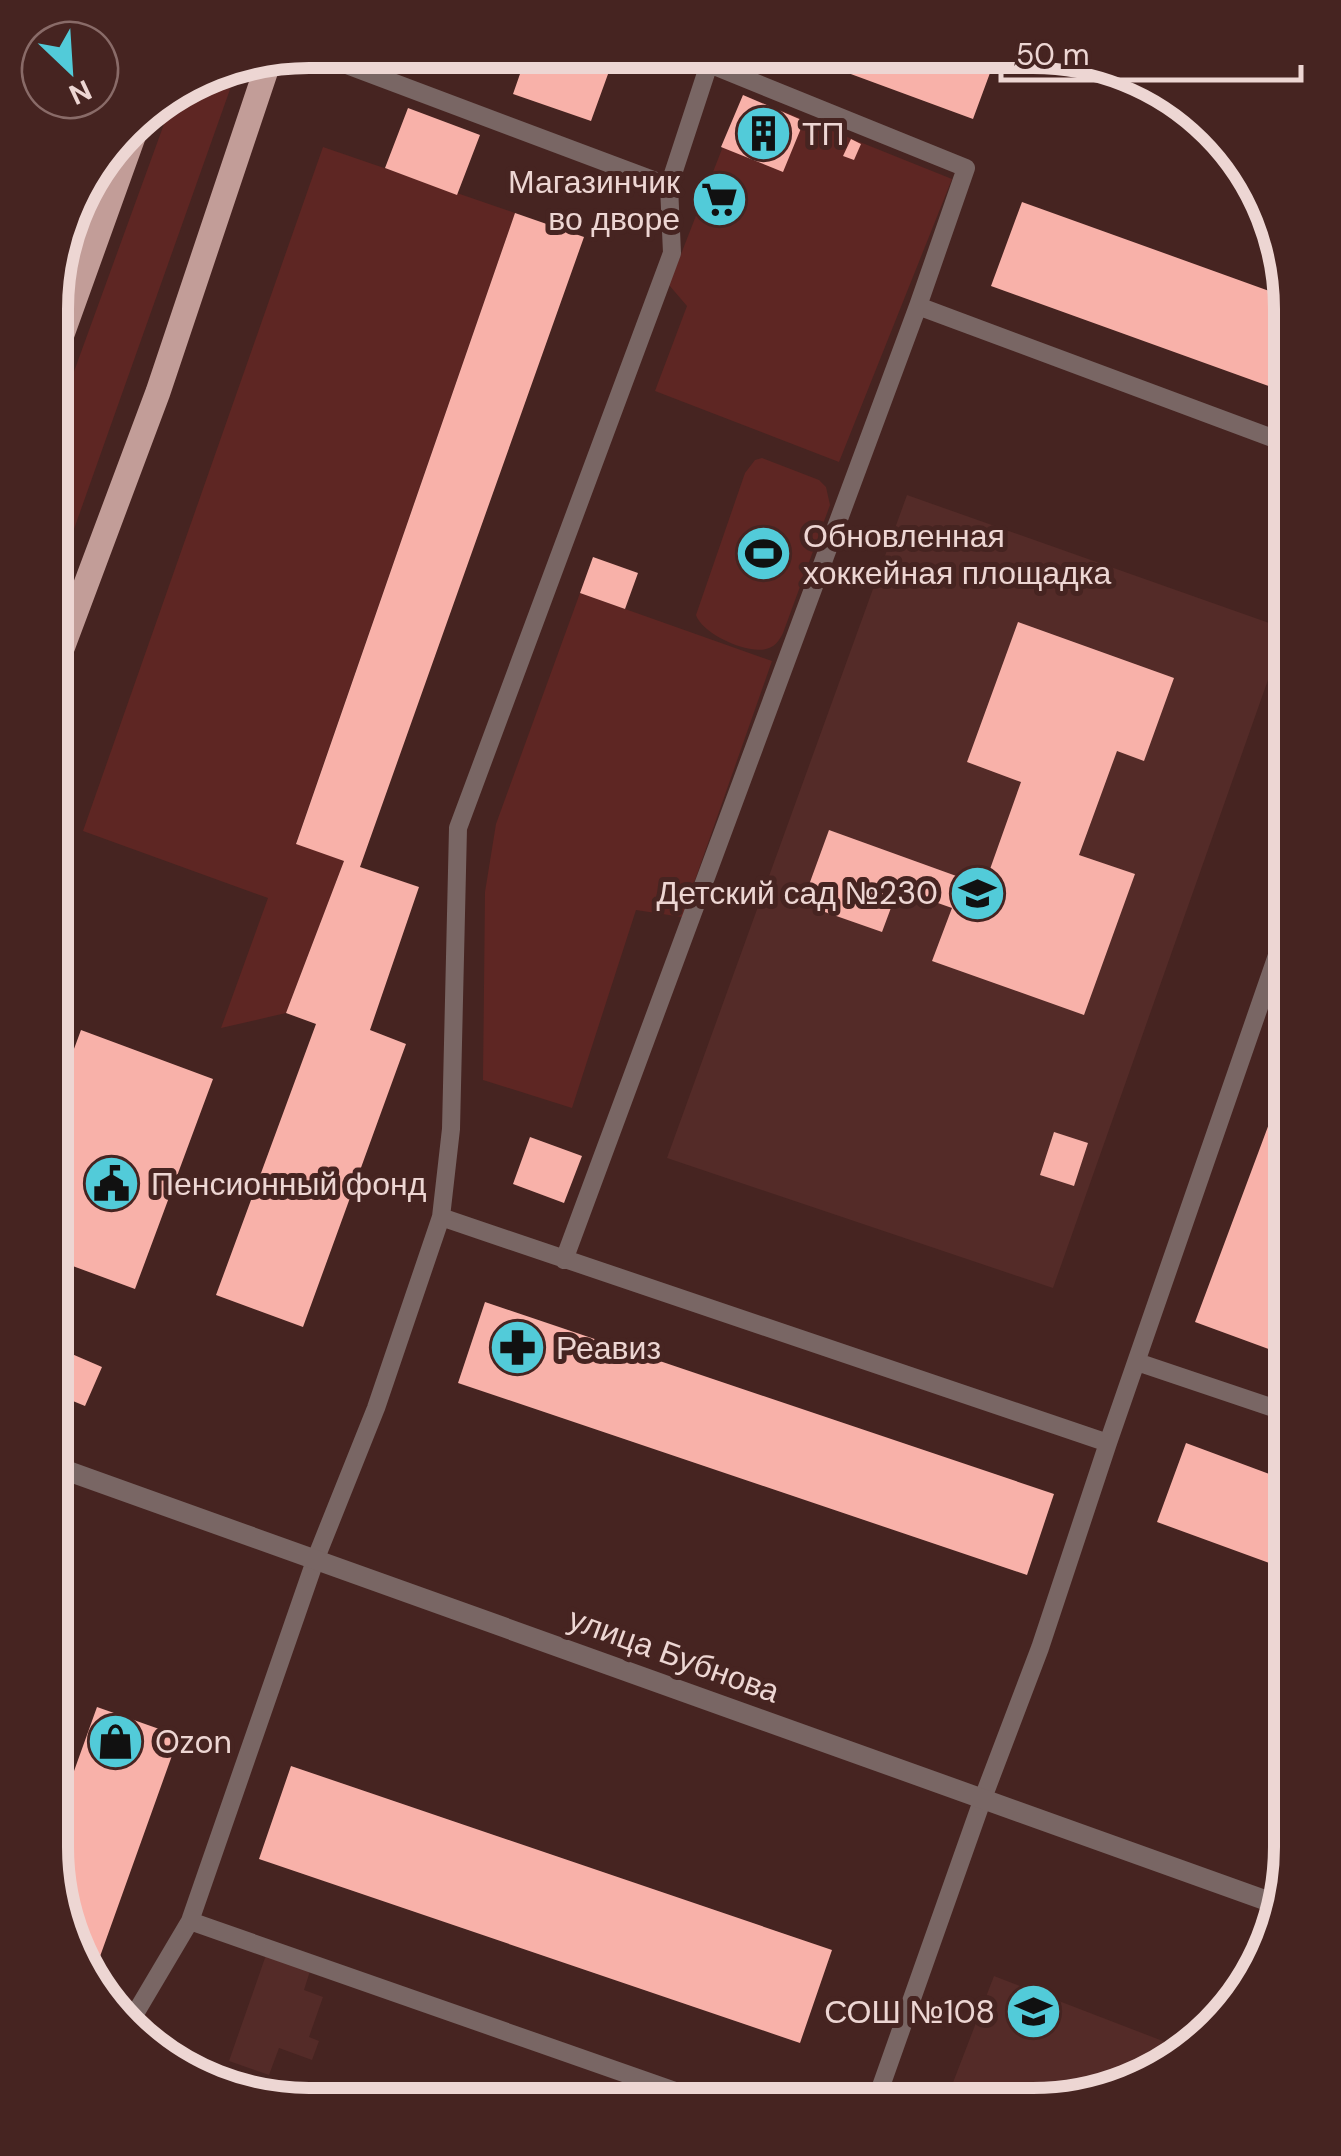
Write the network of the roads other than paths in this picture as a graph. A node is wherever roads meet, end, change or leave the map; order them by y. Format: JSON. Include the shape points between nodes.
{"nodes":[{"id":1,"x":355,"y":68,"type":"edge"},
{"id":2,"x":707,"y":68,"type":"edge"},
{"id":3,"x":718,"y":68,"type":"edge"},
{"id":4,"x":265,"y":72,"type":"edge"},
{"id":5,"x":129,"y":148,"type":"edge"},
{"id":6,"x":669,"y":186,"type":"junction"},
{"id":7,"x":918,"y":306,"type":"junction"},
{"id":8,"x":68,"y":318,"type":"edge"},
{"id":9,"x":1274,"y":440,"type":"edge"},
{"id":10,"x":68,"y":632,"type":"edge"},
{"id":11,"x":1274,"y":985,"type":"edge"},
{"id":12,"x":441,"y":1217,"type":"junction"},
{"id":13,"x":564,"y":1260,"type":"junction"},
{"id":14,"x":1137,"y":1362,"type":"junction"},
{"id":15,"x":1273,"y":1408,"type":"edge"},
{"id":16,"x":1108,"y":1443,"type":"junction"},
{"id":17,"x":68,"y":1471,"type":"edge"},
{"id":18,"x":316,"y":1558,"type":"junction"},
{"id":19,"x":982,"y":1798,"type":"junction"},
{"id":20,"x":1267,"y":1901,"type":"edge"},
{"id":21,"x":190,"y":1921,"type":"junction"},
{"id":22,"x":135,"y":2014,"type":"edge"},
{"id":23,"x":667,"y":2088,"type":"edge"},
{"id":24,"x":880,"y":2088,"type":"edge"}],
"edges":[{"from":1,"to":6,"type":"lane"},
{"from":2,"to":6,"type":"lane"},
{"from":3,"to":7,"type":"lane","via":[[966,168]]},
{"from":4,"to":10,"type":"main road","via":[[158,392]]},
{"from":5,"to":8,"type":"main road"},
{"from":6,"to":12,"type":"lane","via":[[672,253],[458,828],[451,1129]]},
{"from":7,"to":9,"type":"lane"},
{"from":7,"to":13,"type":"lane"},
{"from":11,"to":14,"type":"lane"},
{"from":12,"to":13,"type":"lane"},
{"from":12,"to":18,"type":"lane"},
{"from":13,"to":16,"type":"lane"},
{"from":14,"to":15,"type":"lane"},
{"from":14,"to":16,"type":"lane"},
{"from":16,"to":19,"type":"lane"},
{"from":17,"to":18,"type":"street","name":"улица Бубнова"},
{"from":18,"to":19,"type":"street","name":"улица Бубнова"},
{"from":18,"to":21,"type":"lane"},
{"from":19,"to":20,"type":"street","name":"улица Бубнова"},
{"from":19,"to":24,"type":"lane"},
{"from":21,"to":22,"type":"lane"},
{"from":21,"to":23,"type":"lane"}]}
